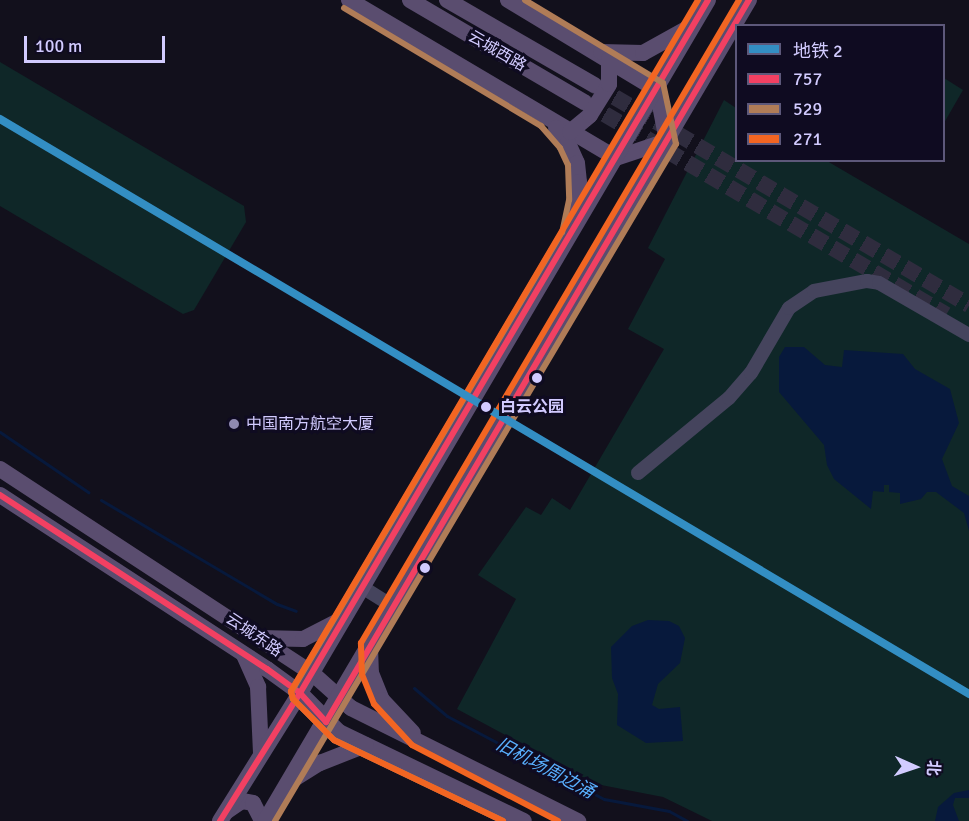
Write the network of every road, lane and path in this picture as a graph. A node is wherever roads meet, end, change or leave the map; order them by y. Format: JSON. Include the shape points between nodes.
{"nodes":[{"id":1,"x":349,"y":0,"type":"edge"},
{"id":2,"x":410,"y":0,"type":"edge"},
{"id":3,"x":447,"y":0,"type":"edge"},
{"id":4,"x":508,"y":0,"type":"edge"},
{"id":5,"x":749,"y":0,"type":"edge"},
{"id":6,"x":707,"y":2,"type":"edge"},
{"id":7,"x":735,"y":24,"type":"edge"},
{"id":8,"x":735,"y":24,"type":"edge"},
{"id":9,"x":593,"y":50,"type":"junction"},
{"id":10,"x":609,"y":60,"type":"junction"},
{"id":11,"x":594,"y":85,"type":"tunnel mouth"},
{"id":12,"x":657,"y":90,"type":"junction"},
{"id":13,"x":584,"y":102,"type":"tunnel mouth"},
{"id":14,"x":547,"y":119,"type":"junction"},
{"id":15,"x":570,"y":132,"type":"junction"},
{"id":16,"x":667,"y":141,"type":"junction"},
{"id":17,"x":616,"y":158,"type":"junction"},
{"id":18,"x":570,"y":235,"type":"junction"},
{"id":19,"x":969,"y":335,"type":"edge"},
{"id":20,"x":0,"y":469,"type":"edge"},
{"id":21,"x":638,"y":473,"type":"dead end"},
{"id":22,"x":19,"y":481,"type":"junction"},
{"id":23,"x":4,"y":498,"type":"edge"},
{"id":24,"x":362,"y":587,"type":"junction"},
{"id":25,"x":393,"y":606,"type":"junction"},
{"id":26,"x":212,"y":607,"type":"junction"},
{"id":27,"x":344,"y":618,"type":"junction"},
{"id":28,"x":200,"y":626,"type":"junction"},
{"id":29,"x":258,"y":638,"type":"junction"},
{"id":30,"x":370,"y":645,"type":"junction"},
{"id":31,"x":243,"y":654,"type":"junction"},
{"id":32,"x":312,"y":674,"type":"junction"},
{"id":33,"x":300,"y":693,"type":"junction"},
{"id":34,"x":339,"y":699,"type":"junction"},
{"id":35,"x":326,"y":722,"type":"junction"},
{"id":36,"x":418,"y":738,"type":"junction"},
{"id":37,"x":366,"y":745,"type":"junction"},
{"id":38,"x":261,"y":753,"type":"junction"},
{"id":39,"x":290,"y":781,"type":"junction"},
{"id":40,"x":222,"y":817,"type":"edge"},
{"id":41,"x":264,"y":821,"type":"edge"},
{"id":42,"x":524,"y":821,"type":"edge"},
{"id":43,"x":578,"y":821,"type":"edge"}],
"edges":[{"from":1,"to":14,"type":"main road"},
{"from":2,"to":13,"type":"main road","name":"云城西路"},
{"from":3,"to":11,"type":"main road","name":"云城西路"},
{"from":4,"to":9,"type":"main road"},
{"from":5,"to":8,"type":"main road"},
{"from":6,"to":9,"type":"main road","via":[[692,24],[656,48],[630,55]]},
{"from":6,"to":12,"type":"main road"},
{"from":7,"to":16,"type":"main road"},
{"from":9,"to":10,"type":"main road"},
{"from":10,"to":12,"type":"main road"},
{"from":10,"to":15,"type":"main road","via":[[609,84],[590,115]]},
{"from":12,"to":16,"type":"main road"},
{"from":12,"to":17,"type":"main road"},
{"from":14,"to":15,"type":"main road"},
{"from":14,"to":18,"type":"main road","via":[[568,143],[577,163],[578,201]]},
{"from":15,"to":17,"type":"main road"},
{"from":16,"to":17,"type":"main road"},
{"from":16,"to":25,"type":"main road"},
{"from":17,"to":18,"type":"main road"},
{"from":18,"to":24,"type":"main road"},
{"from":19,"to":21,"type":"street","via":[[879,283],[867,281],[814,291],[789,308],[755,367],[729,398]]},
{"from":20,"to":22,"type":"main road","name":"云城东路"},
{"from":22,"to":23,"type":"main road"},
{"from":22,"to":26,"type":"main road","name":"云城东路"},
{"from":23,"to":28,"type":"main road","name":"云城东路"},
{"from":24,"to":25,"type":"street"},
{"from":24,"to":27,"type":"main road"},
{"from":25,"to":30,"type":"main road"},
{"from":26,"to":28,"type":"main road"},
{"from":26,"to":29,"type":"main road","name":"云城东路"},
{"from":27,"to":29,"type":"main road","via":[[303,639]]},
{"from":27,"to":32,"type":"main road"},
{"from":28,"to":31,"type":"main road","name":"云城东路"},
{"from":29,"to":32,"type":"main road","name":"云城东路"},
{"from":30,"to":34,"type":"main road"},
{"from":30,"to":36,"type":"main road","via":[[371,673],[382,700]]},
{"from":31,"to":33,"type":"main road","name":"云城东路"},
{"from":31,"to":38,"type":"main road","via":[[258,687]]},
{"from":32,"to":33,"type":"main road"},
{"from":32,"to":34,"type":"main road","name":"云城东路"},
{"from":33,"to":35,"type":"main road","name":"云城东路"},
{"from":33,"to":38,"type":"main road"},
{"from":34,"to":35,"type":"main road"},
{"from":34,"to":36,"type":"main road","name":"云城东路","via":[[359,713]]},
{"from":35,"to":37,"type":"main road","name":"云城东路"},
{"from":35,"to":39,"type":"main road"},
{"from":36,"to":43,"type":"main road","name":"云城东路"},
{"from":37,"to":39,"type":"main road","via":[[320,763]]},
{"from":37,"to":42,"type":"main road","name":"云城东路"},
{"from":38,"to":40,"type":"main road"},
{"from":39,"to":41,"type":"main road"},
{"from":40,"to":41,"type":"main road","via":[[242,801],[252,803]]}]}
